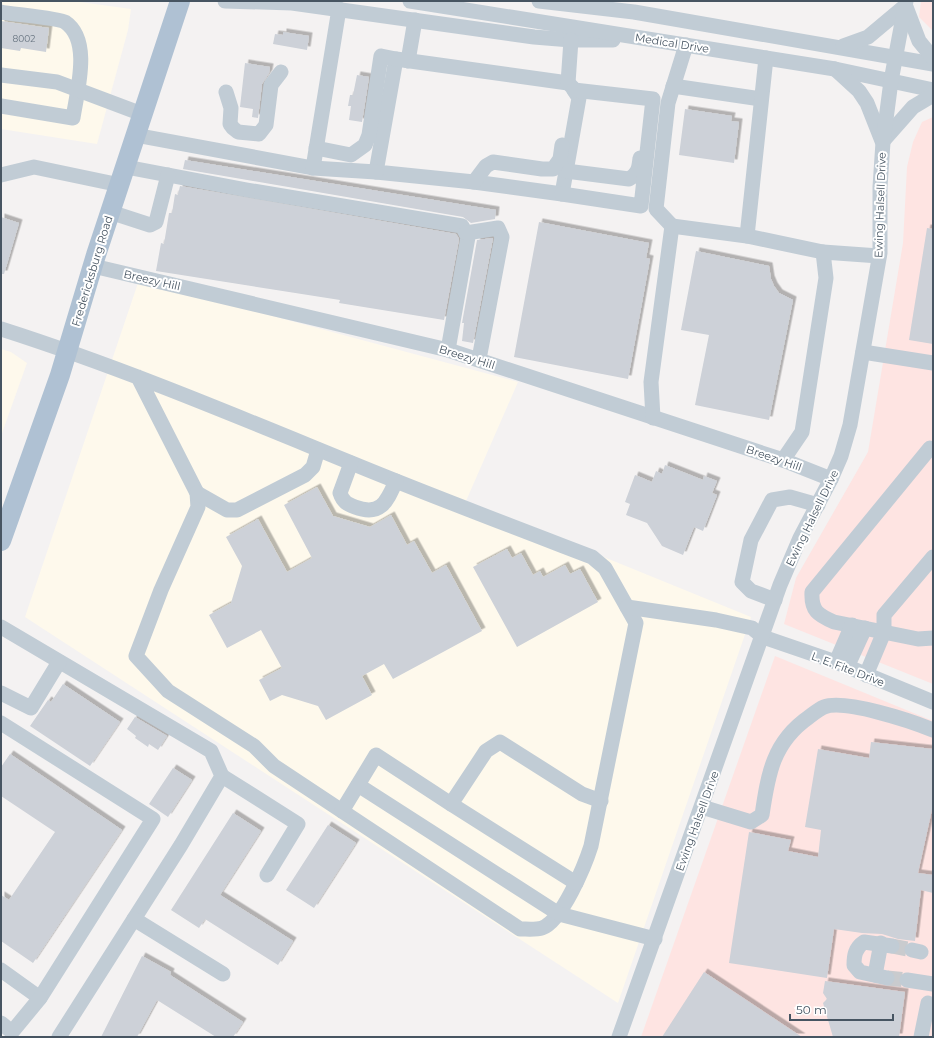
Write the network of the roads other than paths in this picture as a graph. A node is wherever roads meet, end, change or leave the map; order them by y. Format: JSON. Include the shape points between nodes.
{"nodes":[{"id":1,"x":180,"y":1,"type":"edge"},
{"id":2,"x":225,"y":1,"type":"edge"},
{"id":3,"x":410,"y":1,"type":"edge"},
{"id":4,"x":539,"y":1,"type":"edge"},
{"id":5,"x":595,"y":1,"type":"edge"},
{"id":6,"x":906,"y":4,"type":"edge"},
{"id":7,"x":339,"y":9,"type":"junction"},
{"id":8,"x":1,"y":12,"type":"edge"},
{"id":9,"x":634,"y":12,"type":"junction"},
{"id":10,"x":415,"y":20,"type":"junction"},
{"id":11,"x":644,"y":38,"type":"junction"},
{"id":12,"x":571,"y":40,"type":"junction"},
{"id":13,"x":686,"y":45,"type":"junction"},
{"id":14,"x":839,"y":47,"type":"junction"},
{"id":15,"x":766,"y":58,"type":"junction"},
{"id":16,"x":895,"y":58,"type":"junction"},
{"id":17,"x":933,"y":58,"type":"edge"},
{"id":18,"x":402,"y":60,"type":"junction"},
{"id":19,"x":933,"y":64,"type":"edge"},
{"id":20,"x":834,"y":69,"type":"junction"},
{"id":21,"x":281,"y":72,"type":"dead end"},
{"id":22,"x":1,"y":75,"type":"edge"},
{"id":23,"x":891,"y":81,"type":"junction"},
{"id":24,"x":673,"y":86,"type":"junction"},
{"id":25,"x":571,"y":87,"type":"junction"},
{"id":26,"x":77,"y":88,"type":"junction"},
{"id":27,"x":933,"y":90,"type":"edge"},
{"id":28,"x":226,"y":92,"type":"dead end"},
{"id":29,"x":933,"y":95,"type":"edge"},
{"id":30,"x":761,"y":99,"type":"junction"},
{"id":31,"x":652,"y":105,"type":"junction"},
{"id":32,"x":1,"y":106,"type":"edge"},
{"id":33,"x":142,"y":114,"type":"junction"},
{"id":34,"x":135,"y":135,"type":"junction"},
{"id":35,"x":883,"y":142,"type":"junction"},
{"id":36,"x":316,"y":148,"type":"junction"},
{"id":37,"x":313,"y":168,"type":"junction"},
{"id":38,"x":566,"y":171,"type":"junction"},
{"id":39,"x":376,"y":172,"type":"junction"},
{"id":40,"x":1,"y":175,"type":"edge"},
{"id":41,"x":168,"y":175,"type":"junction"},
{"id":42,"x":123,"y":176,"type":"junction"},
{"id":43,"x":474,"y":182,"type":"junction"},
{"id":44,"x":562,"y":194,"type":"junction"},
{"id":45,"x":110,"y":212,"type":"junction"},
{"id":46,"x":672,"y":226,"type":"junction"},
{"id":47,"x":466,"y":233,"type":"junction"},
{"id":48,"x":747,"y":236,"type":"junction"},
{"id":49,"x":823,"y":252,"type":"junction"},
{"id":50,"x":879,"y":256,"type":"junction"},
{"id":51,"x":93,"y":266,"type":"junction"},
{"id":52,"x":1,"y":329,"type":"edge"},
{"id":53,"x":68,"y":350,"type":"junction"},
{"id":54,"x":448,"y":350,"type":"junction"},
{"id":55,"x":863,"y":352,"type":"junction"},
{"id":56,"x":479,"y":359,"type":"junction"},
{"id":57,"x":933,"y":363,"type":"edge"},
{"id":58,"x":138,"y":377,"type":"junction"},
{"id":59,"x":653,"y":418,"type":"junction"},
{"id":60,"x":933,"y":449,"type":"edge"},
{"id":61,"x":318,"y":450,"type":"junction"},
{"id":62,"x":782,"y":460,"type":"junction"},
{"id":63,"x":350,"y":463,"type":"junction"},
{"id":64,"x":831,"y":479,"type":"junction"},
{"id":65,"x":396,"y":481,"type":"junction"},
{"id":66,"x":197,"y":493,"type":"junction"},
{"id":67,"x":818,"y":505,"type":"junction"},
{"id":68,"x":1,"y":541,"type":"edge"},
{"id":69,"x":933,"y":556,"type":"edge"},
{"id":70,"x":775,"y":600,"type":"junction"},
{"id":71,"x":627,"y":607,"type":"junction"},
{"id":72,"x":1,"y":627,"type":"edge"},
{"id":73,"x":869,"y":629,"type":"junction"},
{"id":74,"x":763,"y":637,"type":"junction"},
{"id":75,"x":933,"y":638,"type":"edge"},
{"id":76,"x":59,"y":662,"type":"junction"},
{"id":77,"x":852,"y":669,"type":"junction"},
{"id":78,"x":1,"y":693,"type":"edge"},
{"id":79,"x":933,"y":702,"type":"edge"},
{"id":80,"x":1,"y":723,"type":"edge"},
{"id":81,"x":933,"y":730,"type":"edge"},
{"id":82,"x":222,"y":776,"type":"junction"},
{"id":83,"x":358,"y":785,"type":"junction"},
{"id":84,"x":601,"y":801,"type":"junction"},
{"id":85,"x":451,"y":804,"type":"junction"},
{"id":86,"x":702,"y":807,"type":"junction"},
{"id":87,"x":342,"y":811,"type":"junction"},
{"id":88,"x":267,"y":875,"type":"dead end"},
{"id":89,"x":576,"y":883,"type":"junction"},
{"id":90,"x":559,"y":914,"type":"junction"},
{"id":91,"x":134,"y":919,"type":"junction"},
{"id":92,"x":655,"y":939,"type":"junction"},
{"id":93,"x":887,"y":945,"type":"joint"},
{"id":94,"x":1,"y":970,"type":"edge"},
{"id":95,"x":223,"y":974,"type":"dead end"},
{"id":96,"x":907,"y":980,"type":"tunnel mouth"},
{"id":97,"x":931,"y":992,"type":"edge"},
{"id":98,"x":40,"y":998,"type":"junction"},
{"id":99,"x":1,"y":1023,"type":"edge"},
{"id":100,"x":621,"y":1036,"type":"edge"},
{"id":101,"x":59,"y":1037,"type":"edge"},
{"id":102,"x":921,"y":1037,"type":"edge"}],
"edges":[{"from":1,"to":33,"type":"main road","name":"Fredericksburg Road"},
{"from":2,"to":7,"type":"street","via":[[292,3]]},
{"from":3,"to":11,"type":"street","name":"Medical Drive"},
{"from":4,"to":9,"type":"street"},
{"from":5,"to":9,"type":"street"},
{"from":6,"to":14,"type":"street","via":[[868,37]]},
{"from":6,"to":16,"type":"street","name":"Ewing Halsell Drive"},
{"from":6,"to":17,"type":"street","via":[[919,41]]},
{"from":7,"to":10,"type":"street"},
{"from":7,"to":36,"type":"street"},
{"from":8,"to":26,"type":"street","via":[[64,22],[69,26],[80,43],[81,63]]},
{"from":9,"to":14,"type":"street"},
{"from":10,"to":12,"type":"street"},
{"from":10,"to":18,"type":"street"},
{"from":11,"to":12,"type":"street"},
{"from":11,"to":13,"type":"street","name":"Medical Drive"},
{"from":12,"to":25,"type":"street"},
{"from":13,"to":15,"type":"street","name":"Medical Drive"},
{"from":13,"to":24,"type":"street"},
{"from":14,"to":16,"type":"street"},
{"from":15,"to":20,"type":"street","name":"Medical Drive"},
{"from":15,"to":30,"type":"street"},
{"from":16,"to":19,"type":"street"},
{"from":16,"to":23,"type":"street","name":"Ewing Halsell Drive"},
{"from":18,"to":25,"type":"street"},
{"from":18,"to":36,"type":"street","via":[[382,56],[369,135],[365,145],[351,155]]},
{"from":18,"to":39,"type":"street"},
{"from":20,"to":23,"type":"street","name":"Medical Drive"},
{"from":20,"to":35,"type":"street","via":[[859,91]]},
{"from":21,"to":28,"type":"street","via":[[271,85],[266,125],[259,134],[238,132],[233,128],[230,124],[231,108]]},
{"from":22,"to":26,"type":"street","via":[[57,82]]},
{"from":23,"to":27,"type":"street","name":"Medical Drive"},
{"from":23,"to":35,"type":"street","name":"Ewing Halsell Drive"},
{"from":24,"to":30,"type":"street"},
{"from":24,"to":46,"type":"street","via":[[668,103],[656,209]]},
{"from":25,"to":31,"type":"street"},
{"from":25,"to":38,"type":"street","via":[[579,98]]},
{"from":25,"to":43,"type":"street","via":[[560,159],[553,169],[493,162],[486,166]]},
{"from":26,"to":32,"type":"street","via":[[73,118]]},
{"from":26,"to":33,"type":"street"},
{"from":29,"to":35,"type":"street","via":[[913,107]]},
{"from":30,"to":48,"type":"street"},
{"from":31,"to":38,"type":"street","via":[[645,120],[639,170],[635,176],[629,179]]},
{"from":31,"to":44,"type":"street","via":[[641,206]]},
{"from":33,"to":34,"type":"main road","name":"Fredericksburg Road"},
{"from":34,"to":37,"type":"street"},
{"from":34,"to":42,"type":"main road","name":"Fredericksburg Road"},
{"from":35,"to":50,"type":"street","name":"Ewing Halsell Drive"},
{"from":36,"to":37,"type":"street"},
{"from":37,"to":39,"type":"street"},
{"from":38,"to":44,"type":"street"},
{"from":39,"to":43,"type":"street"},
{"from":40,"to":42,"type":"street","via":[[34,167]]},
{"from":41,"to":42,"type":"street"},
{"from":41,"to":45,"type":"street","via":[[156,222],[150,225]]},
{"from":41,"to":47,"type":"street","via":[[462,226]]},
{"from":42,"to":45,"type":"main road","name":"Fredericksburg Road"},
{"from":43,"to":44,"type":"street"},
{"from":45,"to":51,"type":"main road","name":"Fredericksburg Road"},
{"from":46,"to":48,"type":"street"},
{"from":46,"to":59,"type":"street","via":[[651,382]]},
{"from":47,"to":54,"type":"street","via":[[466,254]]},
{"from":47,"to":56,"type":"street","via":[[498,228],[502,237]]},
{"from":48,"to":49,"type":"street"},
{"from":49,"to":50,"type":"street"},
{"from":49,"to":62,"type":"street","via":[[826,278],[802,432]]},
{"from":50,"to":55,"type":"street","name":"Ewing Halsell Drive"},
{"from":51,"to":53,"type":"main road","name":"Fredericksburg Road"},
{"from":51,"to":54,"type":"street","name":"Breezy Hill"},
{"from":52,"to":53,"type":"street"},
{"from":53,"to":58,"type":"street"},
{"from":53,"to":68,"type":"main road","name":"Fredericksburg Road"},
{"from":54,"to":56,"type":"street","name":"Breezy Hill"},
{"from":55,"to":57,"type":"street"},
{"from":55,"to":64,"type":"street","name":"Ewing Halsell Drive","via":[[850,425],[842,456]]},
{"from":56,"to":59,"type":"street","name":"Breezy Hill"},
{"from":58,"to":61,"type":"street"},
{"from":58,"to":66,"type":"street"},
{"from":59,"to":62,"type":"street","name":"Breezy Hill"},
{"from":60,"to":73,"type":"street","via":[[930,448],[812,592],[815,610],[822,616],[834,622]]},
{"from":61,"to":63,"type":"street"},
{"from":61,"to":66,"type":"street","via":[[313,467],[305,475],[236,510],[227,510]]},
{"from":62,"to":64,"type":"street","name":"Breezy Hill"},
{"from":63,"to":65,"type":"street"},
{"from":63,"to":65,"type":"street","via":[[340,493],[346,504],[366,511],[375,510],[386,501]]},
{"from":64,"to":67,"type":"street","name":"Ewing Halsell Drive"},
{"from":65,"to":71,"type":"street","via":[[592,557],[606,568]]},
{"from":66,"to":87,"type":"street","via":[[198,506],[160,590],[136,656],[168,691],[254,746],[274,766]]},
{"from":67,"to":70,"type":"street","name":"Ewing Halsell Drive","via":[[800,538]]},
{"from":67,"to":70,"type":"street","via":[[790,497],[772,500],[751,540],[742,582],[751,591]]},
{"from":69,"to":73,"type":"street","via":[[884,615]]},
{"from":70,"to":74,"type":"street","name":"Ewing Halsell Drive"},
{"from":71,"to":74,"type":"street","name":"L. E. Fite Drive","via":[[716,620],[752,628]]},
{"from":71,"to":84,"type":"street","via":[[636,623]]},
{"from":72,"to":76,"type":"street"},
{"from":73,"to":75,"type":"street","via":[[918,639]]},
{"from":73,"to":77,"type":"street"},
{"from":73,"to":77,"type":"street"},
{"from":74,"to":77,"type":"street","name":"L. E. Fite Drive"},
{"from":74,"to":86,"type":"street","name":"Ewing Halsell Drive"},
{"from":76,"to":78,"type":"street","via":[[31,708]]},
{"from":76,"to":82,"type":"street","via":[[211,751]]},
{"from":77,"to":79,"type":"street","name":"L. E. Fite Drive"},
{"from":80,"to":98,"type":"street","via":[[154,819]]},
{"from":81,"to":86,"type":"street","via":[[878,712],[844,706],[824,707],[799,724],[780,745],[767,779],[762,815],[751,822]]},
{"from":82,"to":88,"type":"street","via":[[298,824]]},
{"from":82,"to":91,"type":"street"},
{"from":83,"to":85,"type":"street","via":[[376,755]]},
{"from":83,"to":87,"type":"street"},
{"from":83,"to":90,"type":"street"},
{"from":84,"to":85,"type":"street","via":[[582,794],[500,742],[486,751]]},
{"from":84,"to":89,"type":"street","via":[[585,867]]},
{"from":85,"to":89,"type":"street"},
{"from":86,"to":92,"type":"street","name":"Ewing Halsell Drive"},
{"from":87,"to":90,"type":"street","via":[[520,929],[543,928]]},
{"from":89,"to":90,"type":"street"},
{"from":90,"to":92,"type":"street"},
{"from":91,"to":95,"type":"street"},
{"from":91,"to":101,"type":"street"},
{"from":92,"to":100,"type":"street","name":"Ewing Halsell Drive"},
{"from":93,"to":93,"type":"street","via":[[864,942],[858,946],[854,965],[860,972],[881,976]]},
{"from":94,"to":98,"type":"street"},
{"from":96,"to":97,"type":"street"},
{"from":97,"to":102,"type":"street"},
{"from":98,"to":99,"type":"street","via":[[12,1032]]}]}
